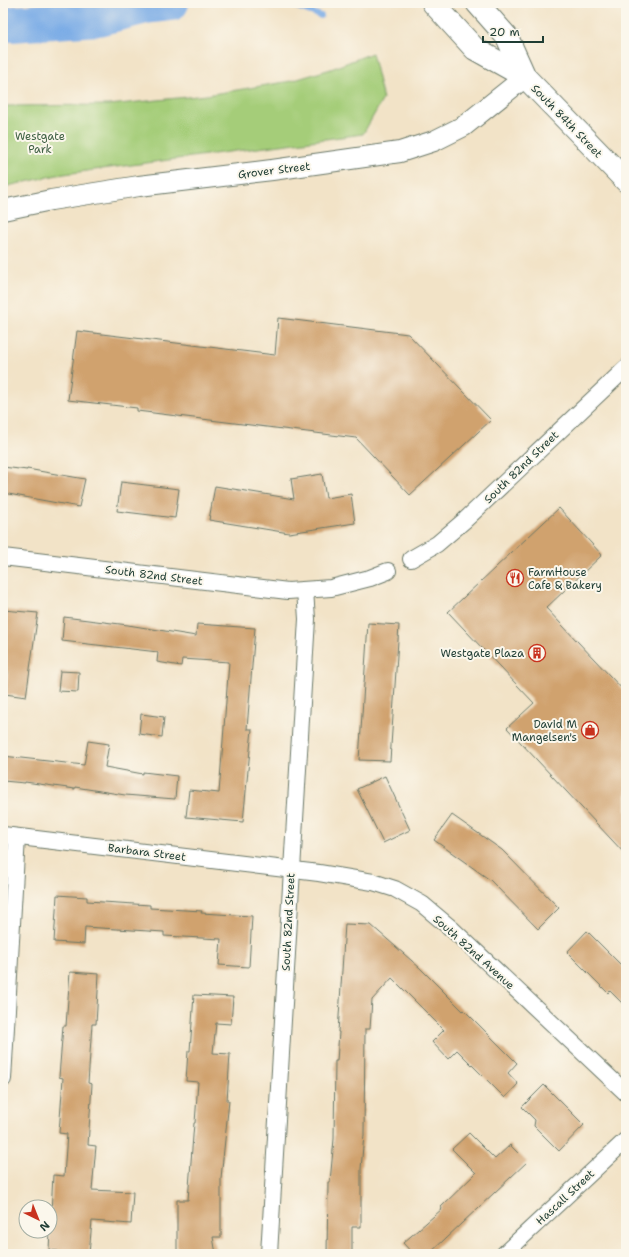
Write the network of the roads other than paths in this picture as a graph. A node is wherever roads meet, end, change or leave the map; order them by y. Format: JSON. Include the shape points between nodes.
{"nodes":[{"id":1,"x":433,"y":3,"type":"edge"},
{"id":2,"x":477,"y":3,"type":"edge"},
{"id":3,"x":525,"y":77,"type":"junction"},
{"id":4,"x":626,"y":181,"type":"edge"},
{"id":5,"x":3,"y":210,"type":"edge"},
{"id":6,"x":626,"y":368,"type":"edge"},
{"id":7,"x":3,"y":557,"type":"edge"},
{"id":8,"x":411,"y":559,"type":"dead end"},
{"id":9,"x":388,"y":571,"type":"dead end"},
{"id":10,"x":305,"y":590,"type":"junction"},
{"id":11,"x":10,"y":836,"type":"edge"},
{"id":12,"x":291,"y":870,"type":"junction"},
{"id":13,"x":3,"y":1079,"type":"edge"},
{"id":14,"x":626,"y":1093,"type":"edge"},
{"id":15,"x":626,"y":1140,"type":"edge"},
{"id":16,"x":269,"y":1254,"type":"edge"},
{"id":17,"x":504,"y":1254,"type":"edge"}],
"edges":[{"from":1,"to":3,"type":"main road","name":"South 84th Street","via":[[475,49]]},
{"from":2,"to":3,"type":"main road","name":"South 84th Street","via":[[507,36]]},
{"from":3,"to":4,"type":"main road","name":"South 84th Street"},
{"from":3,"to":5,"type":"street","name":"Grover Street","via":[[464,126],[434,141],[400,152],[132,187]]},
{"from":6,"to":8,"type":"street","name":"South 82nd Street","via":[[464,521],[437,544]]},
{"from":7,"to":10,"type":"street","name":"South 82nd Street","via":[[288,591]]},
{"from":9,"to":10,"type":"street","name":"South 82nd Street","via":[[331,588]]},
{"from":10,"to":12,"type":"street","name":"South 82nd Street","via":[[307,618]]},
{"from":11,"to":12,"type":"street","name":"Barbara Street"},
{"from":11,"to":13,"type":"street"},
{"from":12,"to":14,"type":"street","name":"South 82nd Avenue","via":[[373,882],[395,889],[422,904]]},
{"from":12,"to":16,"type":"street","name":"South 82nd Street"},
{"from":15,"to":17,"type":"street","name":"Hascall Street"}]}
